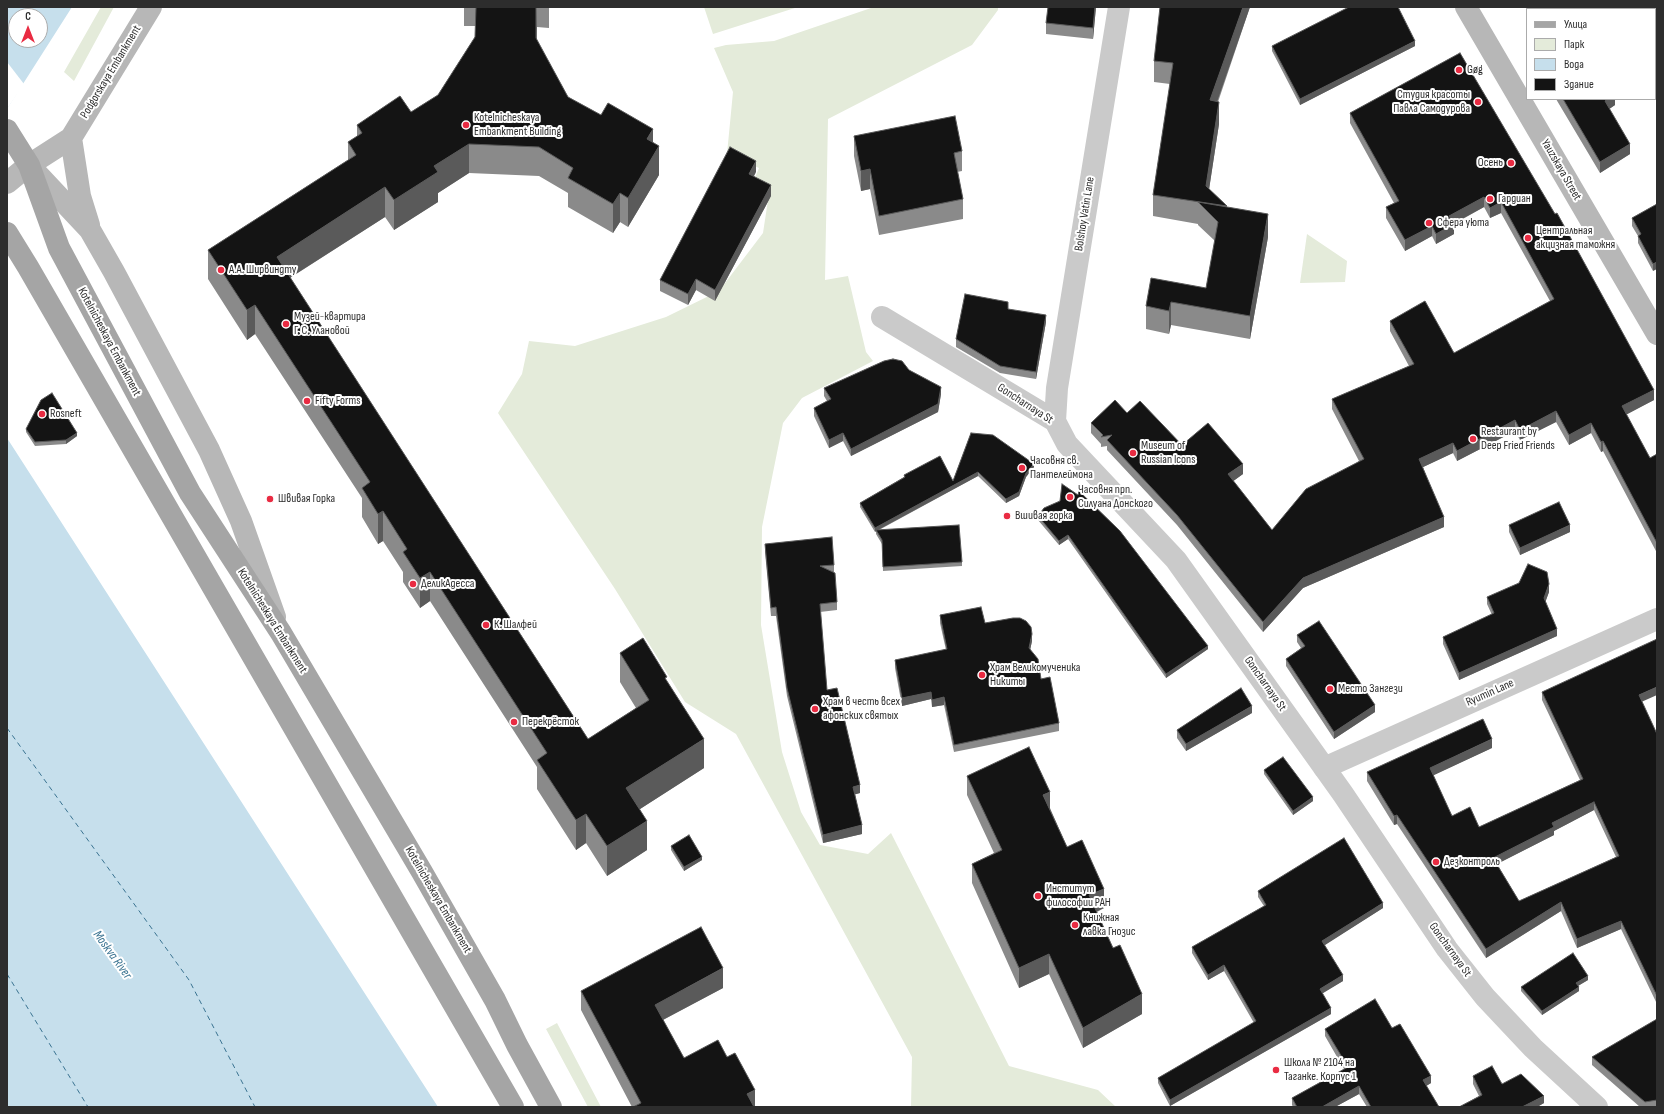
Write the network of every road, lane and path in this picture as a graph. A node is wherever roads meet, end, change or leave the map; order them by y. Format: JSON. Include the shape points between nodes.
{"nodes":[{"id":1,"x":151,"y":7,"type":"edge"},
{"id":2,"x":1119,"y":7,"type":"edge"},
{"id":3,"x":1466,"y":7,"type":"edge"},
{"id":4,"x":7,"y":130,"type":"edge"},
{"id":5,"x":71,"y":138,"type":"junction"},
{"id":6,"x":29,"y":165,"type":"junction"},
{"id":7,"x":7,"y":183,"type":"edge"},
{"id":8,"x":90,"y":230,"type":"junction"},
{"id":9,"x":7,"y":233,"type":"edge"},
{"id":10,"x":882,"y":317,"type":"dead end"},
{"id":11,"x":1657,"y":334,"type":"edge"},
{"id":12,"x":1055,"y":421,"type":"junction"},
{"id":13,"x":1657,"y":619,"type":"edge"},
{"id":14,"x":281,"y":633,"type":"junction"},
{"id":15,"x":1324,"y":768,"type":"junction"},
{"id":16,"x":513,"y":1107,"type":"edge"},
{"id":17,"x":551,"y":1107,"type":"edge"},
{"id":18,"x":1597,"y":1107,"type":"edge"}],
"edges":[{"from":1,"to":5,"type":"main road","name":"Podgorskaya Embankment"},
{"from":2,"to":12,"type":"street","name":"Bolshoy Vatin Lane","via":[[1057,388]]},
{"from":3,"to":11,"type":"main road","name":"Yauzskaya Street"},
{"from":4,"to":6,"type":"main road","name":"Kotelnicheskaya Embankment"},
{"from":5,"to":6,"type":"main road"},
{"from":5,"to":8,"type":"main road","via":[[80,196]]},
{"from":6,"to":7,"type":"main road"},
{"from":6,"to":8,"type":"main road"},
{"from":6,"to":14,"type":"main road","name":"Kotelnicheskaya Embankment","via":[[59,248],[186,486]]},
{"from":8,"to":14,"type":"main road","via":[[209,450],[241,521]]},
{"from":9,"to":16,"type":"main road"},
{"from":10,"to":12,"type":"street","name":"Goncharnaya St"},
{"from":12,"to":15,"type":"street","name":"Goncharnaya St","via":[[1067,444],[1176,560]]},
{"from":13,"to":15,"type":"street","name":"Ryumin Lane"},
{"from":14,"to":17,"type":"main road","name":"Kotelnicheskaya Embankment","via":[[496,1000]]},
{"from":15,"to":18,"type":"street","name":"Goncharnaya St","via":[[1447,949],[1485,997],[1533,1048]]}]}
